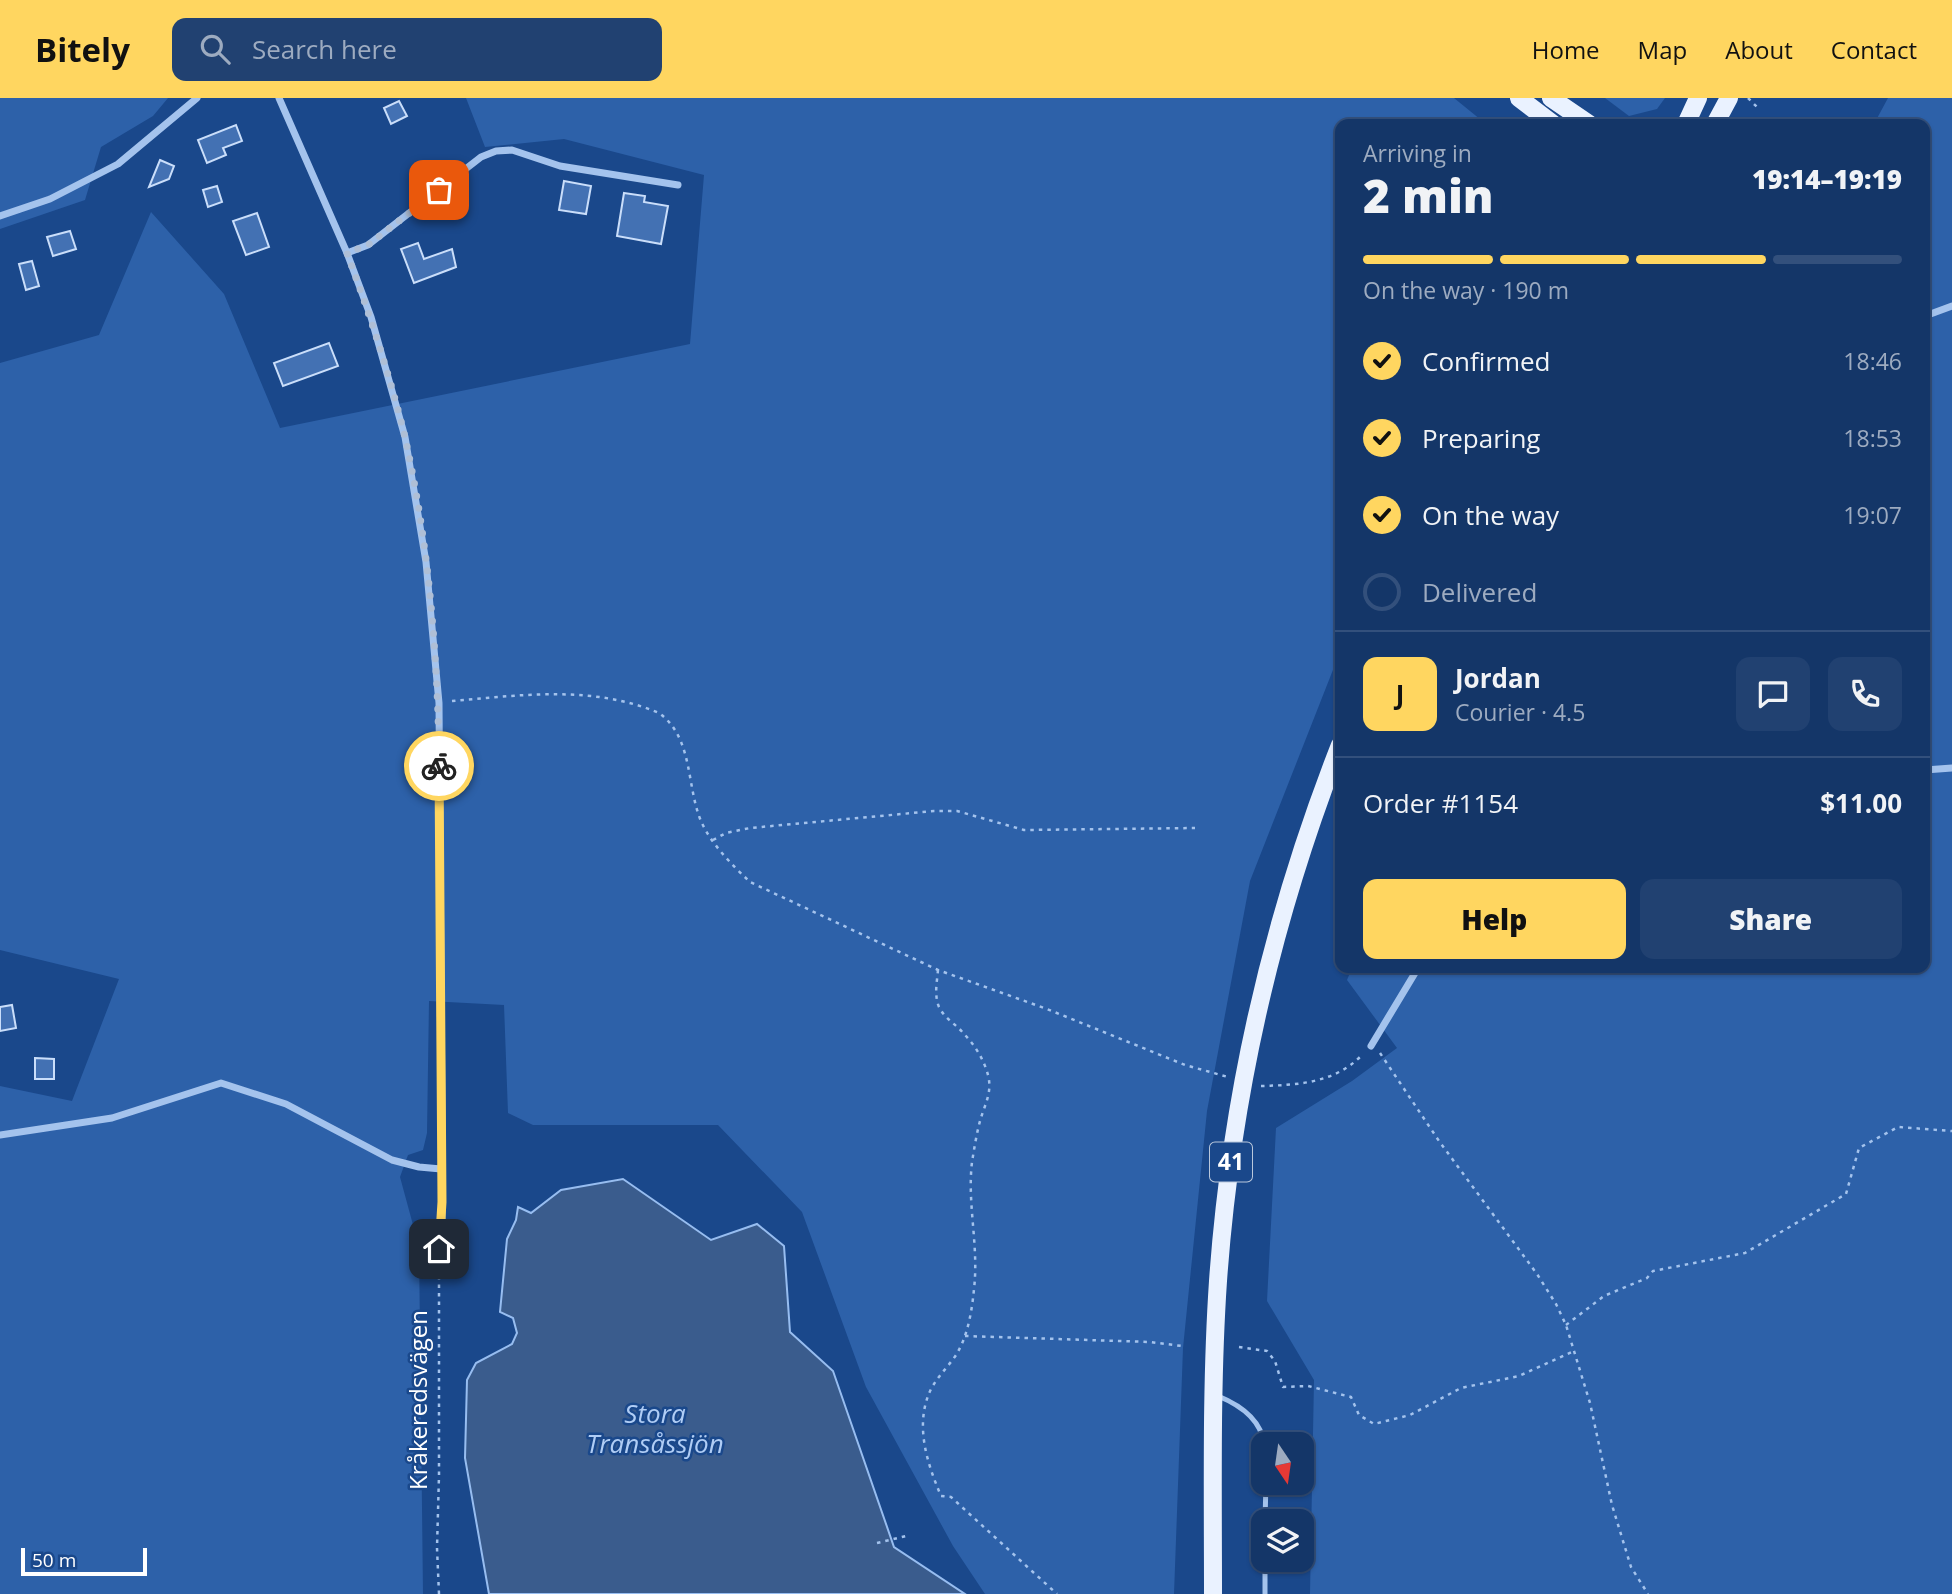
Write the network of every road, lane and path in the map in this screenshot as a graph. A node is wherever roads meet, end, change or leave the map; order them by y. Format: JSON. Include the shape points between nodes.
{"nodes":[{"id":1,"x":197,"y":98,"type":"edge"},
{"id":2,"x":279,"y":98,"type":"edge"},
{"id":3,"x":1519,"y":98,"type":"edge"},
{"id":4,"x":1551,"y":98,"type":"edge"},
{"id":5,"x":1698,"y":98,"type":"edge"},
{"id":6,"x":1729,"y":98,"type":"edge"},
{"id":7,"x":1748,"y":98,"type":"edge"},
{"id":8,"x":1760,"y":110,"type":"dead end"},
{"id":9,"x":1546,"y":119,"type":"edge"},
{"id":10,"x":1582,"y":119,"type":"edge"},
{"id":11,"x":1688,"y":119,"type":"edge"},
{"id":12,"x":1718,"y":119,"type":"edge"},
{"id":13,"x":678,"y":185,"type":"dead end"},
{"id":14,"x":0,"y":216,"type":"edge"},
{"id":15,"x":347,"y":253,"type":"junction"},
{"id":16,"x":1952,"y":306,"type":"edge"},
{"id":17,"x":1930,"y":314,"type":"edge"},
{"id":18,"x":439,"y":703,"type":"junction"},
{"id":19,"x":1335,"y":759,"type":"edge"},
{"id":20,"x":1952,"y":768,"type":"edge"},
{"id":21,"x":1930,"y":770,"type":"edge"},
{"id":22,"x":1195,"y":828,"type":"dead end"},
{"id":23,"x":713,"y":840,"type":"junction"},
{"id":24,"x":938,"y":970,"type":"junction"},
{"id":25,"x":1415,"y":973,"type":"edge"},
{"id":26,"x":1371,"y":1046,"type":"joint"},
{"id":27,"x":1354,"y":1062,"type":"dead end"},
{"id":28,"x":1243,"y":1080,"type":"junction"},
{"id":29,"x":1952,"y":1131,"type":"edge"},
{"id":30,"x":0,"y":1135,"type":"edge"},
{"id":31,"x":441,"y":1169,"type":"junction"},
{"id":32,"x":439,"y":1249,"type":"joint"},
{"id":33,"x":1566,"y":1325,"type":"junction"},
{"id":34,"x":965,"y":1336,"type":"junction"},
{"id":35,"x":1182,"y":1346,"type":"dead end"},
{"id":36,"x":1239,"y":1346,"type":"dead end"},
{"id":37,"x":1574,"y":1351,"type":"junction"},
{"id":38,"x":1214,"y":1394,"type":"junction"},
{"id":39,"x":1260,"y":1432,"type":"edge"},
{"id":40,"x":910,"y":1535,"type":"dead end"},
{"id":41,"x":877,"y":1543,"type":"dead end"},
{"id":42,"x":1265,"y":1572,"type":"edge"},
{"id":43,"x":439,"y":1594,"type":"edge"},
{"id":44,"x":1057,"y":1594,"type":"edge"},
{"id":45,"x":1213,"y":1594,"type":"edge"},
{"id":46,"x":1265,"y":1594,"type":"edge"},
{"id":47,"x":1648,"y":1594,"type":"edge"}],
"edges":[{"from":1,"to":14,"type":"street","via":[[118,164],[50,199]]},
{"from":2,"to":15,"type":"street"},
{"from":3,"to":9,"type":"main road"},
{"from":4,"to":10,"type":"main road"},
{"from":5,"to":11,"type":"main road"},
{"from":6,"to":12,"type":"main road"},
{"from":7,"to":8,"type":"path"},
{"from":13,"to":15,"type":"street","via":[[560,166],[521,152],[496,151],[481,157],[368,245]]},
{"from":15,"to":18,"type":"street","via":[[405,437],[426,562]]},
{"from":16,"to":17,"type":"street"},
{"from":18,"to":23,"type":"path","via":[[558,693],[649,709],[667,719],[677,732],[698,814]]},
{"from":18,"to":31,"type":"street"},
{"from":19,"to":28,"type":"main road","number":"41","via":[[1297,863]]},
{"from":20,"to":21,"type":"street"},
{"from":22,"to":23,"type":"path","via":[[1024,830],[946,811],[750,828]]},
{"from":23,"to":24,"type":"path","via":[[750,882]]},
{"from":24,"to":28,"type":"path","via":[[1185,1065]]},
{"from":24,"to":34,"type":"path","via":[[938,1006],[978,1050],[991,1091],[972,1164],[976,1245]]},
{"from":25,"to":26,"type":"street"},
{"from":26,"to":33,"type":"path","via":[[1536,1274]]},
{"from":27,"to":28,"type":"path","via":[[1315,1082],[1298,1085],[1261,1086]]},
{"from":28,"to":38,"type":"main road","number":"41","via":[[1218,1281]]},
{"from":29,"to":33,"type":"path","via":[[1898,1127],[1859,1148],[1846,1194],[1745,1253],[1653,1271],[1647,1278],[1604,1296]]},
{"from":30,"to":31,"type":"street","via":[[112,1118],[221,1083],[286,1104],[392,1160]]},
{"from":31,"to":32,"type":"street"},
{"from":32,"to":43,"type":"path","name":"Kråkeredsvägen"},
{"from":33,"to":37,"type":"path"},
{"from":34,"to":35,"type":"path"},
{"from":34,"to":44,"type":"path","via":[[924,1408],[927,1462],[941,1496],[951,1497]]},
{"from":36,"to":37,"type":"path","via":[[1267,1350],[1283,1387],[1308,1386],[1351,1396],[1359,1415],[1374,1424],[1410,1415],[1461,1388],[1519,1376]]},
{"from":37,"to":47,"type":"path","via":[[1612,1505],[1631,1567]]},
{"from":38,"to":39,"type":"lane","via":[[1244,1410]]},
{"from":38,"to":45,"type":"main road","number":"41"},
{"from":40,"to":41,"type":"path"},
{"from":42,"to":46,"type":"lane"}]}
